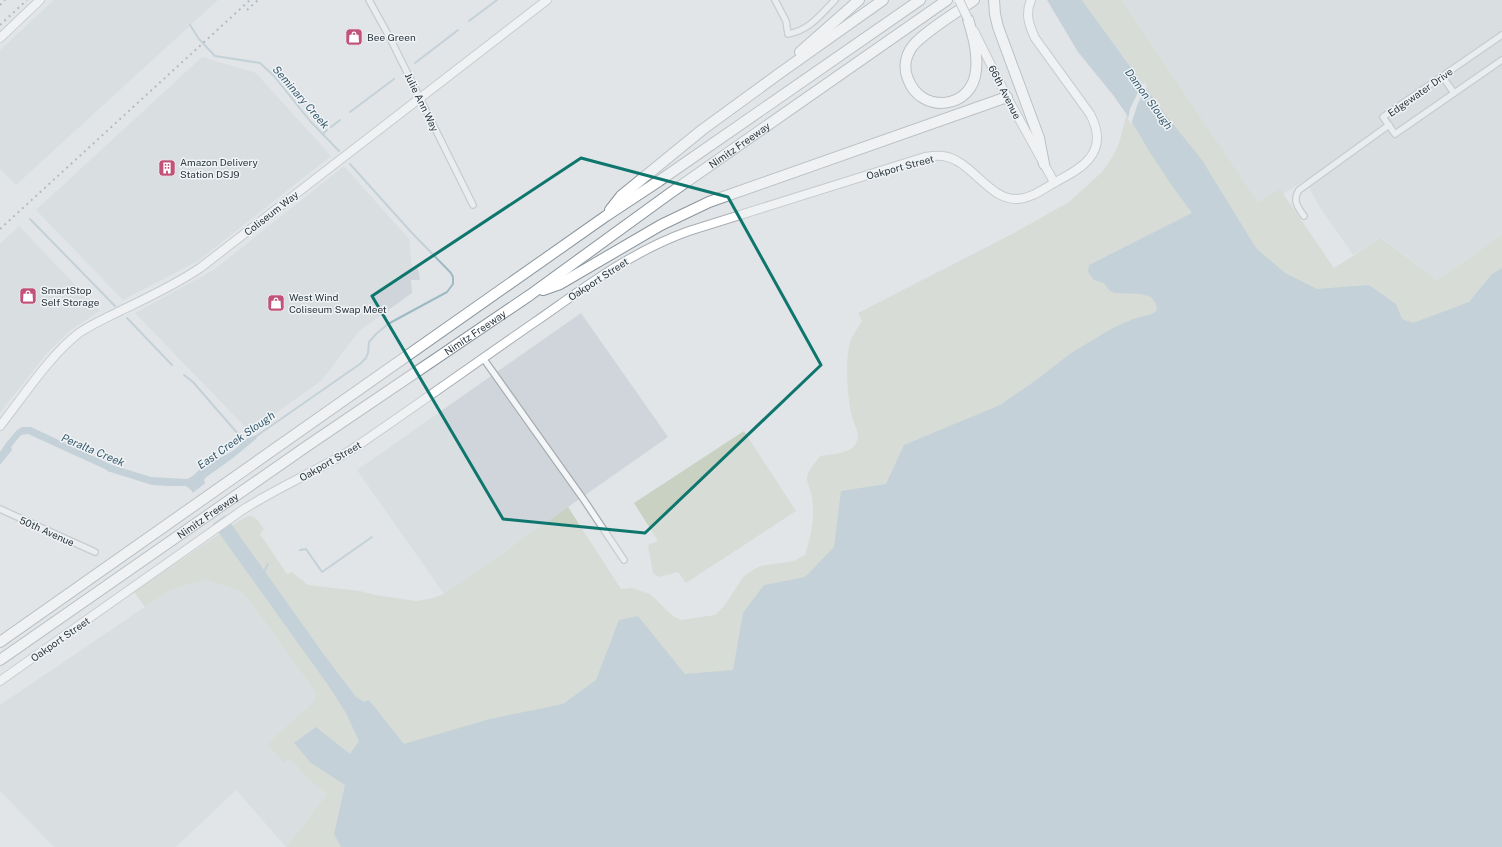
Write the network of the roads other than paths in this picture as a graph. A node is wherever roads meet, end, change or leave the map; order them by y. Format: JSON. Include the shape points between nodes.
{"nodes":[{"id":1,"x":40,"y":0,"type":"edge"},
{"id":2,"x":369,"y":0,"type":"edge"},
{"id":3,"x":547,"y":0,"type":"edge"},
{"id":4,"x":775,"y":0,"type":"edge"},
{"id":5,"x":835,"y":0,"type":"edge"},
{"id":6,"x":859,"y":0,"type":"edge"},
{"id":7,"x":883,"y":0,"type":"edge"},
{"id":8,"x":920,"y":0,"type":"edge"},
{"id":9,"x":947,"y":0,"type":"edge"},
{"id":10,"x":959,"y":0,"type":"edge"},
{"id":11,"x":974,"y":0,"type":"edge"},
{"id":12,"x":994,"y":0,"type":"edge"},
{"id":13,"x":1031,"y":0,"type":"edge"},
{"id":14,"x":968,"y":19,"type":"junction"},
{"id":15,"x":1502,"y":34,"type":"edge"},
{"id":16,"x":0,"y":38,"type":"edge"},
{"id":17,"x":1502,"y":60,"type":"edge"},
{"id":18,"x":780,"y":73,"type":"junction"},
{"id":19,"x":1442,"y":76,"type":"junction"},
{"id":20,"x":1454,"y":93,"type":"junction"},
{"id":21,"x":1007,"y":97,"type":"junction"},
{"id":22,"x":420,"y":99,"type":"junction"},
{"id":23,"x":1389,"y":125,"type":"junction"},
{"id":24,"x":1044,"y":164,"type":"junction"},
{"id":25,"x":1054,"y":182,"type":"junction"},
{"id":26,"x":473,"y":205,"type":"dead end"},
{"id":27,"x":606,"y":216,"type":"junction"},
{"id":28,"x":1304,"y":216,"type":"dead end"},
{"id":29,"x":530,"y":295,"type":"junction"},
{"id":30,"x":483,"y":358,"type":"junction"},
{"id":31,"x":0,"y":426,"type":"edge"},
{"id":32,"x":0,"y":509,"type":"edge"},
{"id":33,"x":95,"y":552,"type":"dead end"},
{"id":34,"x":624,"y":560,"type":"dead end"},
{"id":35,"x":0,"y":642,"type":"edge"},
{"id":36,"x":0,"y":660,"type":"edge"},
{"id":37,"x":0,"y":682,"type":"edge"}],
"edges":[{"from":1,"to":16,"type":"main road"},
{"from":2,"to":22,"type":"street","name":"Julie Ann Way"},
{"from":3,"to":22,"type":"main road","name":"Coliseum Way"},
{"from":4,"to":5,"type":"street","via":[[786,21],[788,34],[806,28]]},
{"from":6,"to":18,"type":"highway"},
{"from":7,"to":18,"type":"highway"},
{"from":8,"to":27,"type":"highway","name":"Nimitz Freeway"},
{"from":9,"to":29,"type":"highway","name":"Nimitz Freeway","via":[[669,194]]},
{"from":10,"to":14,"type":"main road","name":"66th Avenue","bridge":true},
{"from":11,"to":14,"type":"highway","via":[[917,40],[910,50],[905,63],[910,86],[929,102],[953,102],[968,91],[973,82],[976,51]]},
{"from":12,"to":24,"type":"highway","via":[[998,27],[1039,138]]},
{"from":13,"to":25,"type":"main road","name":"Oakport Street","via":[[1028,9],[1030,28],[1090,114],[1098,135],[1093,155],[1086,163]]},
{"from":14,"to":21,"type":"main road","name":"66th Avenue"},
{"from":15,"to":19,"type":"street","name":"Edgewater Drive"},
{"from":17,"to":20,"type":"street","name":"Edgewater Drive"},
{"from":18,"to":27,"type":"highway","via":[[702,130],[621,196]]},
{"from":19,"to":20,"type":"street"},
{"from":19,"to":23,"type":"street","name":"Edgewater Drive","via":[[1383,117]]},
{"from":20,"to":23,"type":"street","name":"Edgewater Drive","via":[[1395,134]]},
{"from":21,"to":24,"type":"main road","name":"66th Avenue"},
{"from":21,"to":29,"type":"highway","via":[[709,202],[661,224],[560,284]]},
{"from":22,"to":26,"type":"street","name":"Julie Ann Way"},
{"from":22,"to":31,"type":"main road","name":"Coliseum Way","via":[[200,268],[80,332],[57,354]]},
{"from":23,"to":28,"type":"street","via":[[1299,190],[1296,194],[1296,205]]},
{"from":24,"to":25,"type":"main road","name":"66th Avenue"},
{"from":25,"to":30,"type":"main road","name":"Oakport Street","via":[[1027,197],[1010,198],[992,189],[953,159],[944,156],[925,157],[661,242],[604,274]]},
{"from":27,"to":35,"type":"highway","name":"Nimitz Freeway"},
{"from":29,"to":36,"type":"highway","name":"Nimitz Freeway"},
{"from":30,"to":34,"type":"street"},
{"from":30,"to":37,"type":"main road","name":"Oakport Street","via":[[351,450],[234,516]]},
{"from":32,"to":33,"type":"street","name":"50th Avenue"}]}
